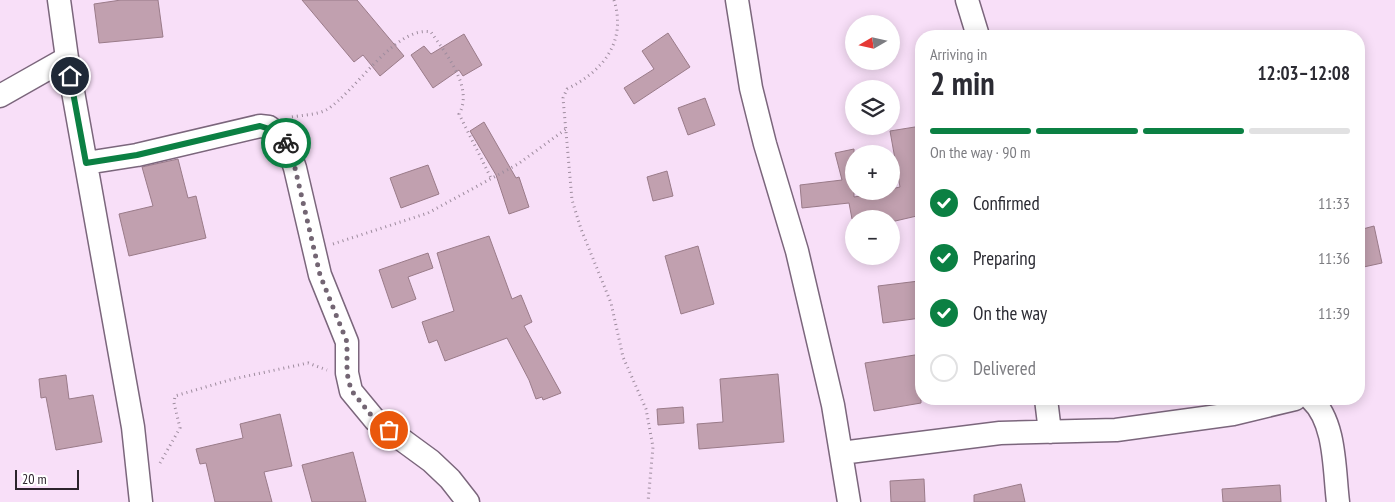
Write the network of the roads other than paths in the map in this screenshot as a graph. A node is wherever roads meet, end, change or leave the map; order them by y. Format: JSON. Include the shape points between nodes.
{"nodes":[{"id":1,"x":59,"y":0,"type":"edge"},
{"id":2,"x":737,"y":0,"type":"edge"},
{"id":3,"x":967,"y":0,"type":"edge"},
{"id":4,"x":976,"y":30,"type":"edge"},
{"id":5,"x":67,"y":58,"type":"junction"},
{"id":6,"x":0,"y":96,"type":"edge"},
{"id":7,"x":86,"y":163,"type":"junction"},
{"id":8,"x":1047,"y":405,"type":"edge"},
{"id":9,"x":1270,"y":405,"type":"edge"},
{"id":10,"x":1316,"y":405,"type":"edge"},
{"id":11,"x":1050,"y":432,"type":"junction"},
{"id":12,"x":841,"y":453,"type":"junction"},
{"id":13,"x":141,"y":502,"type":"edge"},
{"id":14,"x":468,"y":502,"type":"edge"},
{"id":15,"x":849,"y":502,"type":"edge"},
{"id":16,"x":1338,"y":502,"type":"edge"}],
"edges":[{"from":1,"to":5,"type":"street"},
{"from":2,"to":12,"type":"street","via":[[751,88],[764,144],[797,251]]},
{"from":3,"to":4,"type":"street"},
{"from":5,"to":6,"type":"street"},
{"from":5,"to":7,"type":"street"},
{"from":7,"to":13,"type":"street","via":[[133,427]]},
{"from":7,"to":14,"type":"street","via":[[137,155],[260,126],[269,127],[285,139],[320,275],[347,342],[347,373],[351,390],[375,420],[432,461]]},
{"from":8,"to":11,"type":"street"},
{"from":9,"to":11,"type":"street","via":[[1233,414],[1116,430]]},
{"from":10,"to":16,"type":"street","via":[[1329,434]]},
{"from":11,"to":12,"type":"street","via":[[1000,433]]},
{"from":12,"to":15,"type":"street"}]}
